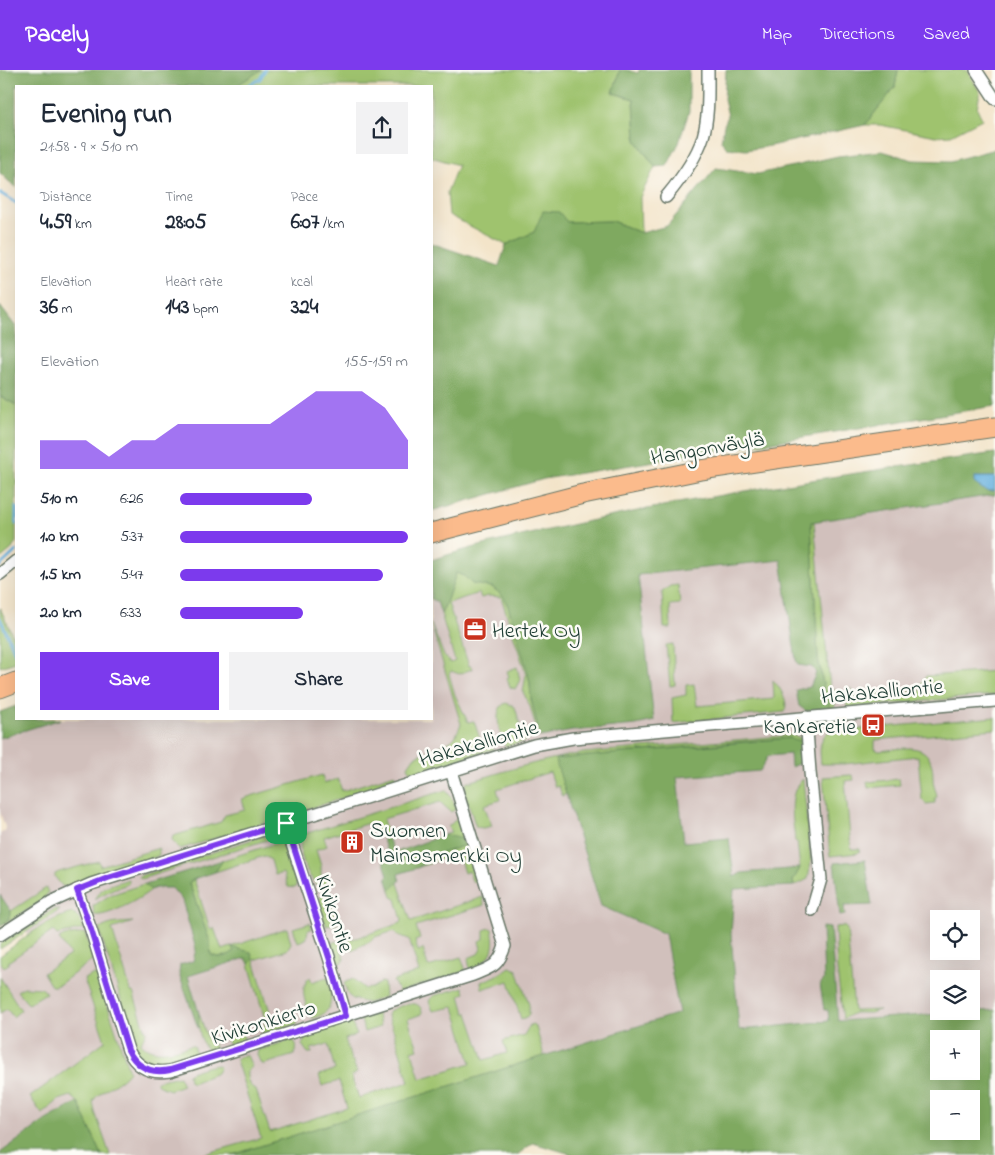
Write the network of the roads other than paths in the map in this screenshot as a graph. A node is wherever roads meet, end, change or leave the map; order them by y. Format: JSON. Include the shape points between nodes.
{"nodes":[{"id":1,"x":708,"y":70,"type":"edge"},
{"id":2,"x":976,"y":70,"type":"edge"},
{"id":3,"x":995,"y":99,"type":"edge"},
{"id":4,"x":666,"y":197,"type":"dead end"},
{"id":5,"x":995,"y":427,"type":"edge"},
{"id":6,"x":433,"y":532,"type":"edge"},
{"id":7,"x":15,"y":562,"type":"edge"},
{"id":8,"x":0,"y":574,"type":"edge"},
{"id":9,"x":15,"y":682,"type":"edge"},
{"id":10,"x":0,"y":688,"type":"edge"},
{"id":11,"x":995,"y":701,"type":"edge"},
{"id":12,"x":806,"y":717,"type":"junction"},
{"id":13,"x":451,"y":771,"type":"junction"},
{"id":14,"x":286,"y":823,"type":"junction"},
{"id":15,"x":77,"y":890,"type":"junction"},
{"id":16,"x":812,"y":910,"type":"dead end"},
{"id":17,"x":0,"y":935,"type":"edge"},
{"id":18,"x":346,"y":1016,"type":"junction"}],
"edges":[{"from":1,"to":4,"type":"street","via":[[703,136],[691,162]]},
{"from":2,"to":3,"type":"street"},
{"from":5,"to":6,"type":"highway","name":"Hangonväylä","via":[[701,470],[583,494]]},
{"from":7,"to":8,"type":"street"},
{"from":9,"to":10,"type":"highway"},
{"from":11,"to":12,"type":"street","name":"Hakakalliontie"},
{"from":12,"to":13,"type":"street","name":"Hakakalliontie","via":[[573,738],[534,745]]},
{"from":12,"to":16,"type":"street","via":[[820,879]]},
{"from":13,"to":14,"type":"street","name":"Hakakalliontie"},
{"from":13,"to":18,"type":"street","name":"Kivikonkierto","via":[[505,946],[500,960],[489,969],[473,975]]},
{"from":14,"to":15,"type":"street","name":"Hakakalliontie"},
{"from":14,"to":18,"type":"street","name":"Kivikontie"},
{"from":15,"to":17,"type":"street","name":"Hakakalliontie"},
{"from":15,"to":18,"type":"street","name":"Kivikonkierto","via":[[128,1050],[134,1060],[147,1070],[170,1070]]}]}
